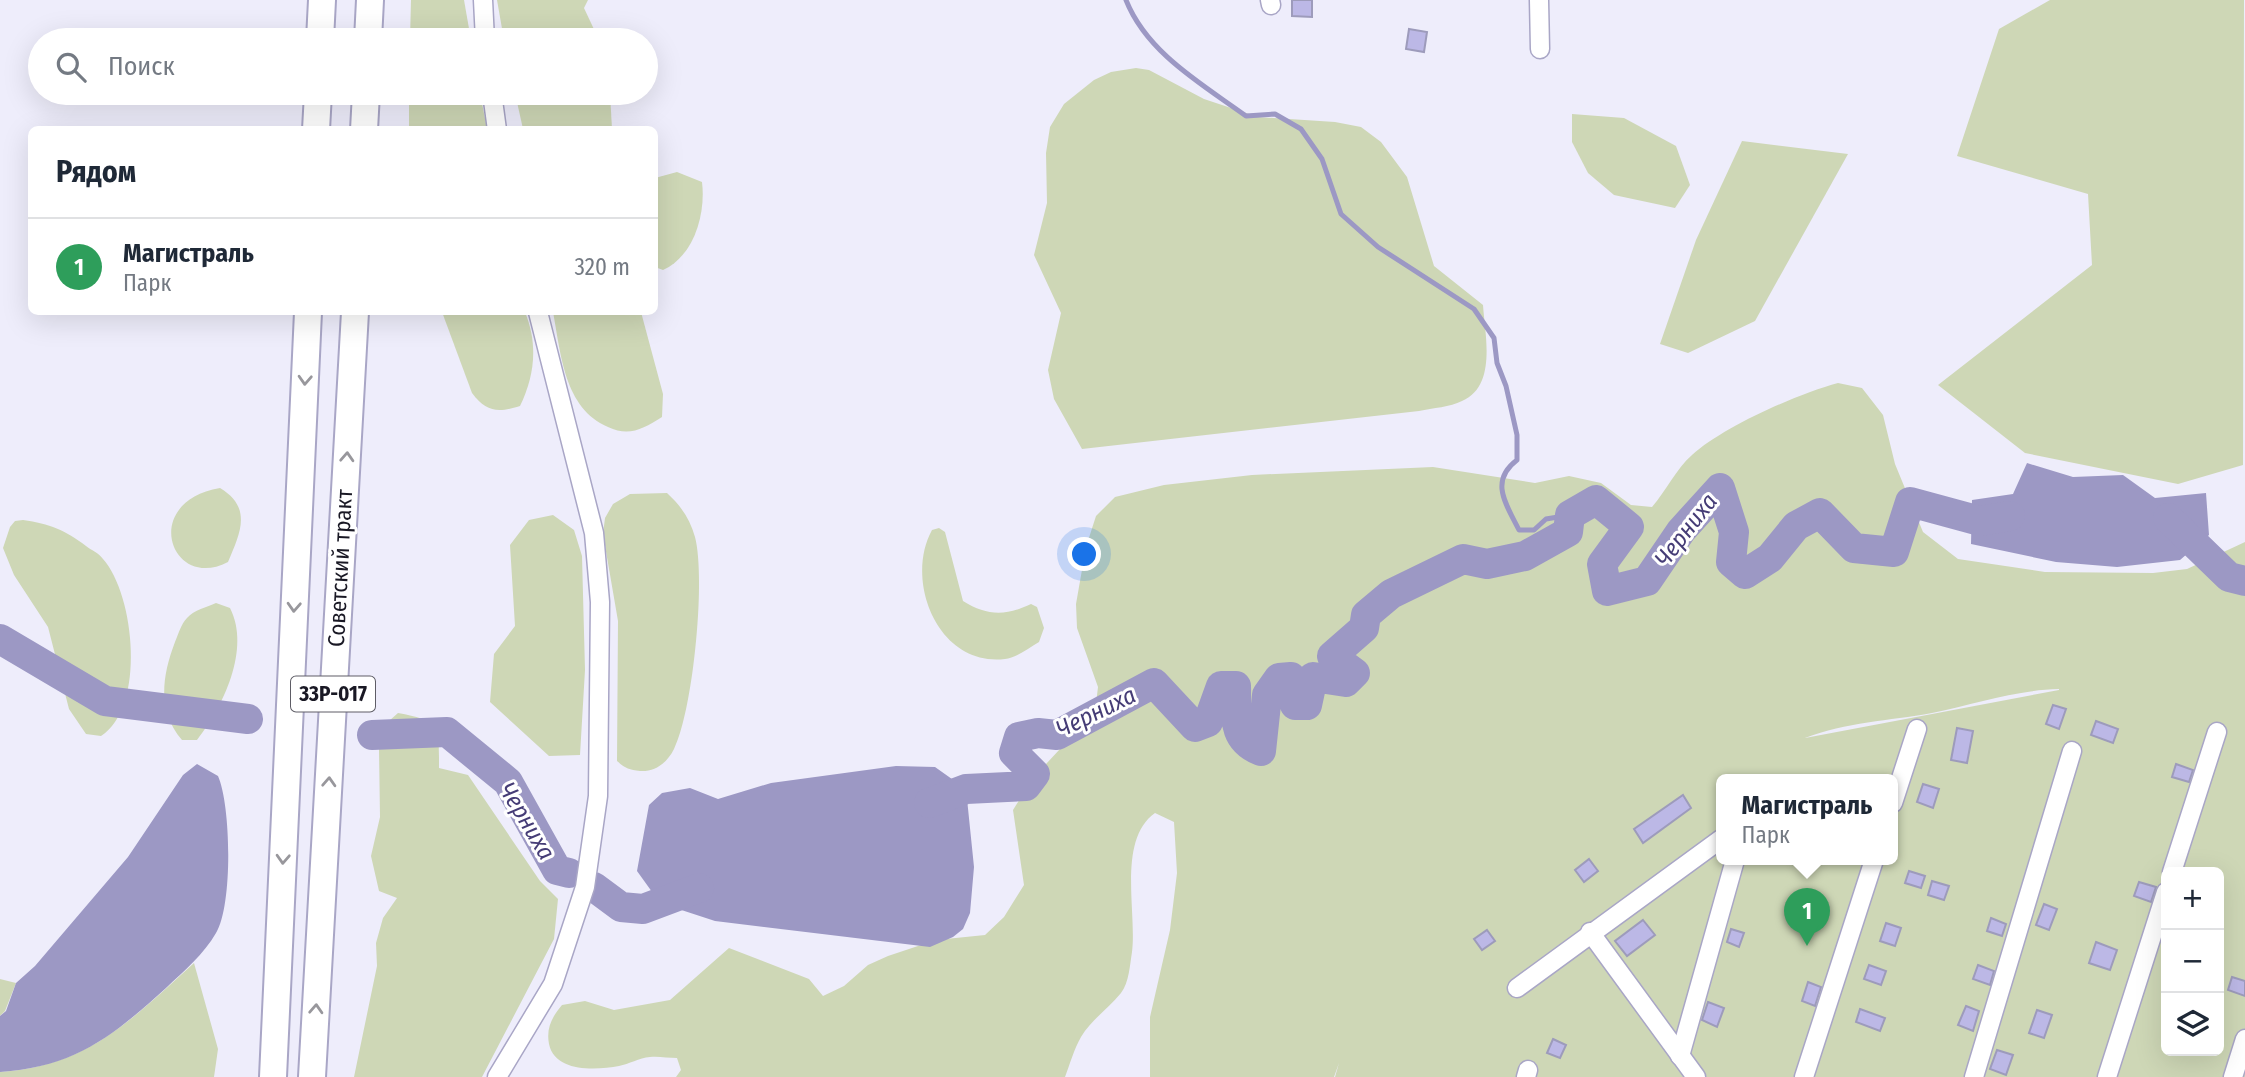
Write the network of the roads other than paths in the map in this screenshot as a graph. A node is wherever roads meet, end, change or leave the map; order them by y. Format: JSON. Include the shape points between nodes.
{"nodes":[{"id":1,"x":322,"y":0,"type":"edge"},
{"id":2,"x":370,"y":0,"type":"edge"},
{"id":3,"x":483,"y":0,"type":"edge"},
{"id":4,"x":1539,"y":0,"type":"edge"},
{"id":5,"x":321,"y":28,"type":"edge"},
{"id":6,"x":369,"y":28,"type":"edge"},
{"id":7,"x":484,"y":28,"type":"edge"},
{"id":8,"x":1540,"y":49,"type":"dead end"},
{"id":9,"x":317,"y":105,"type":"edge"},
{"id":10,"x":365,"y":105,"type":"edge"},
{"id":11,"x":494,"y":105,"type":"edge"},
{"id":12,"x":316,"y":126,"type":"edge"},
{"id":13,"x":364,"y":126,"type":"edge"},
{"id":14,"x":496,"y":126,"type":"edge"},
{"id":15,"x":308,"y":315,"type":"edge"},
{"id":16,"x":355,"y":315,"type":"edge"},
{"id":17,"x":539,"y":315,"type":"edge"},
{"id":18,"x":1917,"y":729,"type":"dead end"},
{"id":19,"x":2217,"y":732,"type":"dead end"},
{"id":20,"x":2073,"y":751,"type":"dead end"},
{"id":21,"x":1898,"y":788,"type":"edge"},
{"id":22,"x":1716,"y":843,"type":"edge"},
{"id":23,"x":1734,"y":865,"type":"edge"},
{"id":24,"x":1872,"y":865,"type":"edge"},
{"id":25,"x":2174,"y":867,"type":"edge"},
{"id":26,"x":2161,"y":908,"type":"edge"},
{"id":27,"x":1590,"y":932,"type":"junction"},
{"id":28,"x":1517,"y":988,"type":"dead end"},
{"id":29,"x":2245,"y":1039,"type":"edge"},
{"id":30,"x":1680,"y":1056,"type":"junction"},
{"id":31,"x":273,"y":1077,"type":"edge"},
{"id":32,"x":312,"y":1077,"type":"edge"},
{"id":33,"x":497,"y":1077,"type":"edge"},
{"id":34,"x":1696,"y":1077,"type":"edge"},
{"id":35,"x":1804,"y":1077,"type":"edge"},
{"id":36,"x":1974,"y":1077,"type":"edge"},
{"id":37,"x":2107,"y":1077,"type":"edge"},
{"id":38,"x":2233,"y":1077,"type":"edge"}],
"edges":[{"from":1,"to":5,"type":"highway"},
{"from":2,"to":6,"type":"highway"},
{"from":3,"to":7,"type":"street"},
{"from":4,"to":8,"type":"street"},
{"from":9,"to":12,"type":"highway"},
{"from":10,"to":13,"type":"highway"},
{"from":11,"to":14,"type":"street"},
{"from":15,"to":31,"type":"highway","name":"Советский тракт","number":"33Р-017","one_way":true},
{"from":32,"to":16,"type":"highway","name":"Советский тракт","number":"33Р-017","one_way":true},
{"from":17,"to":33,"type":"street","via":[[594,533],[600,602],[598,796],[585,887],[553,984]]},
{"from":18,"to":21,"type":"street"},
{"from":19,"to":25,"type":"street"},
{"from":20,"to":36,"type":"street"},
{"from":22,"to":27,"type":"street"},
{"from":23,"to":30,"type":"street"},
{"from":24,"to":35,"type":"street"},
{"from":26,"to":37,"type":"street"},
{"from":27,"to":28,"type":"street"},
{"from":27,"to":30,"type":"street"},
{"from":29,"to":38,"type":"street"},
{"from":30,"to":34,"type":"street"}]}
